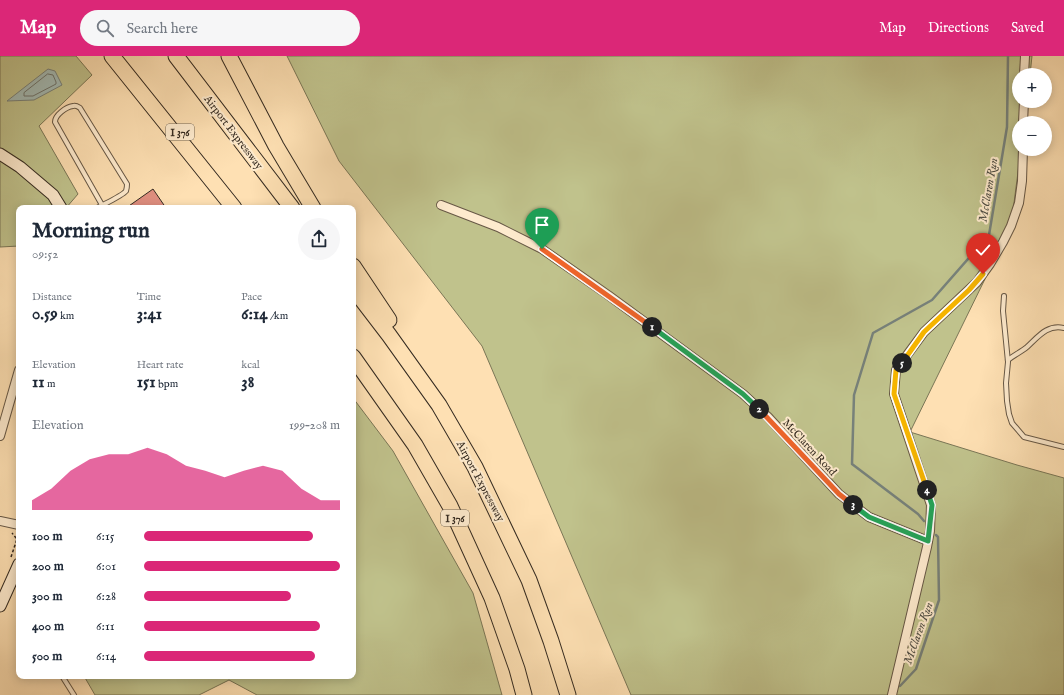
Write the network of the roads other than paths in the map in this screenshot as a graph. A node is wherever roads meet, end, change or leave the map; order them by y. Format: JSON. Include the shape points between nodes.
{"nodes":[{"id":1,"x":112,"y":56,"type":"edge"},
{"id":2,"x":122,"y":56,"type":"edge"},
{"id":3,"x":176,"y":56,"type":"edge"},
{"id":4,"x":229,"y":56,"type":"edge"},
{"id":5,"x":1025,"y":56,"type":"edge"},
{"id":6,"x":1024,"y":68,"type":"edge"},
{"id":7,"x":0,"y":154,"type":"edge"},
{"id":8,"x":1023,"y":156,"type":"edge"},
{"id":9,"x":58,"y":205,"type":"edge"},
{"id":10,"x":102,"y":205,"type":"joint"},
{"id":11,"x":232,"y":205,"type":"edge"},
{"id":12,"x":237,"y":205,"type":"edge"},
{"id":13,"x":290,"y":205,"type":"edge"},
{"id":14,"x":311,"y":205,"type":"edge"},
{"id":15,"x":441,"y":205,"type":"dead end"},
{"id":16,"x":356,"y":270,"type":"edge"},
{"id":17,"x":356,"y":292,"type":"edge"},
{"id":18,"x":1004,"y":296,"type":"dead end"},
{"id":19,"x":1064,"y":328,"type":"edge"},
{"id":20,"x":1008,"y":360,"type":"junction"},
{"id":21,"x":356,"y":362,"type":"edge"},
{"id":22,"x":16,"y":380,"type":"edge"},
{"id":23,"x":0,"y":436,"type":"edge"},
{"id":24,"x":1064,"y":447,"type":"edge"},
{"id":25,"x":0,"y":521,"type":"edge"},
{"id":26,"x":16,"y":524,"type":"edge"},
{"id":27,"x":928,"y":541,"type":"junction"},
{"id":28,"x":14,"y":562,"type":"edge"},
{"id":29,"x":529,"y":580,"type":"junction"},
{"id":30,"x":0,"y":606,"type":"edge"},
{"id":31,"x":64,"y":679,"type":"edge"},
{"id":32,"x":74,"y":695,"type":"edge"},
{"id":33,"x":524,"y":695,"type":"edge"},
{"id":34,"x":568,"y":695,"type":"edge"},
{"id":35,"x":892,"y":695,"type":"edge"}],
"edges":[{"from":1,"to":11,"type":"highway"},
{"from":2,"to":12,"type":"highway","number":"I 376"},
{"from":3,"to":13,"type":"highway","name":"Airport Expressway"},
{"from":4,"to":14,"type":"highway","via":[[276,146]]},
{"from":5,"to":6,"type":"street"},
{"from":7,"to":9,"type":"street","via":[[53,195]]},
{"from":8,"to":27,"type":"street","via":[[1019,203],[1014,219],[990,264],[977,282],[924,332],[896,370],[894,394],[932,505]]},
{"from":10,"to":10,"type":"lane","via":[[124,192],[127,184],[80,108],[71,106],[57,115],[55,122]]},
{"from":15,"to":27,"type":"street","name":"McClaren Road","via":[[498,227],[542,249],[743,394],[839,494],[869,517]]},
{"from":16,"to":29,"type":"highway","via":[[462,426],[497,497]]},
{"from":17,"to":29,"type":"highway","name":"Airport Expressway","via":[[439,405],[475,467]]},
{"from":18,"to":20,"type":"lane"},
{"from":19,"to":20,"type":"lane","via":[[1047,329]]},
{"from":20,"to":24,"type":"lane","via":[[1007,401],[1009,414],[1016,429],[1028,439]]},
{"from":21,"to":33,"type":"highway","number":"I 376","via":[[415,446],[450,506],[492,598]]},
{"from":22,"to":23,"type":"street"},
{"from":25,"to":26,"type":"street"},
{"from":27,"to":35,"type":"street"},
{"from":28,"to":30,"type":"street"},
{"from":29,"to":34,"type":"highway","name":"Airport Expressway"},
{"from":31,"to":32,"type":"lane"}]}
